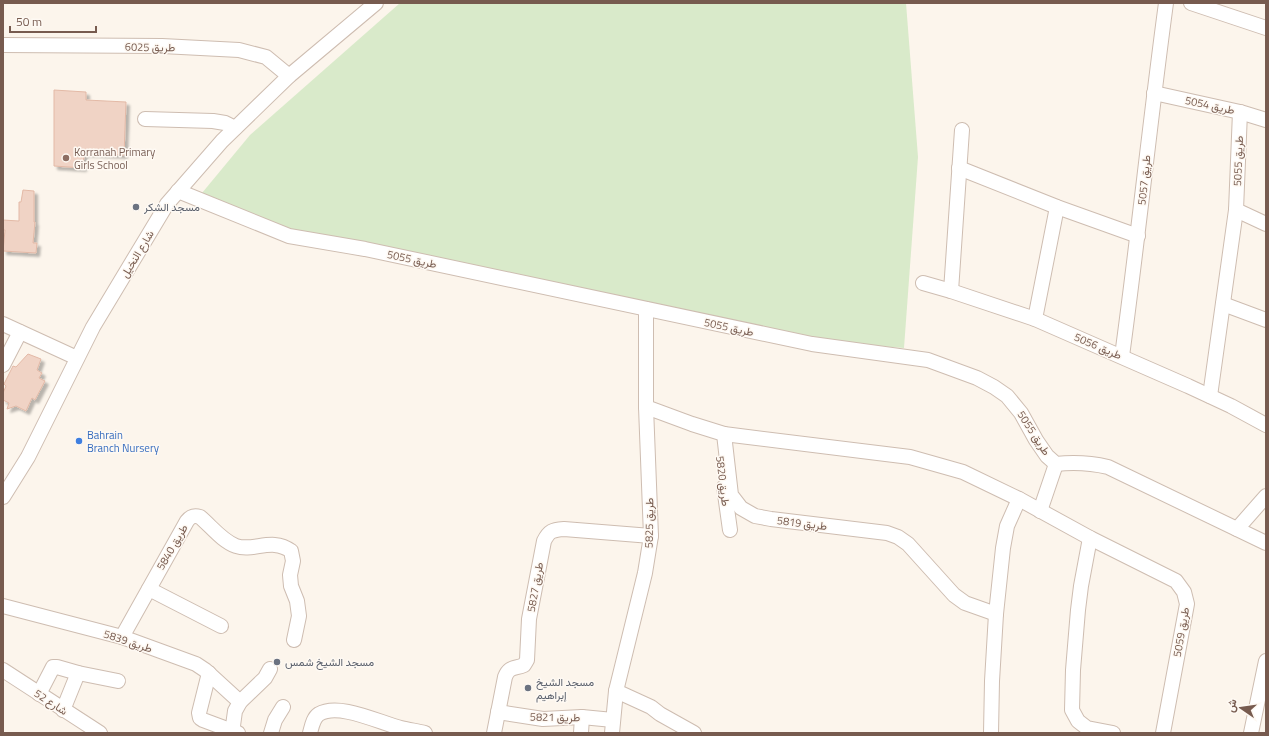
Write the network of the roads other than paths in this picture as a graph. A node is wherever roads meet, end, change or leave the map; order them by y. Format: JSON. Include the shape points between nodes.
{"nodes":[{"id":1,"x":376,"y":3,"type":"edge"},
{"id":2,"x":1166,"y":3,"type":"edge"},
{"id":3,"x":1191,"y":3,"type":"edge"},
{"id":4,"x":1266,"y":28,"type":"edge"},
{"id":5,"x":3,"y":45,"type":"edge"},
{"id":6,"x":289,"y":76,"type":"junction"},
{"id":7,"x":1154,"y":93,"type":"junction"},
{"id":8,"x":1240,"y":112,"type":"junction"},
{"id":9,"x":146,"y":119,"type":"dead end"},
{"id":10,"x":1266,"y":120,"type":"edge"},
{"id":11,"x":235,"y":128,"type":"junction"},
{"id":12,"x":962,"y":130,"type":"dead end"},
{"id":13,"x":959,"y":168,"type":"junction"},
{"id":14,"x":178,"y":191,"type":"junction"},
{"id":15,"x":1057,"y":207,"type":"junction"},
{"id":16,"x":1236,"y":210,"type":"junction"},
{"id":17,"x":1266,"y":224,"type":"edge"},
{"id":18,"x":1138,"y":236,"type":"junction"},
{"id":19,"x":923,"y":283,"type":"dead end"},
{"id":20,"x":951,"y":291,"type":"junction"},
{"id":21,"x":1224,"y":304,"type":"junction"},
{"id":22,"x":646,"y":309,"type":"junction"},
{"id":23,"x":1035,"y":319,"type":"junction"},
{"id":24,"x":1266,"y":320,"type":"edge"},
{"id":25,"x":3,"y":324,"type":"edge"},
{"id":26,"x":20,"y":332,"type":"junction"},
{"id":27,"x":1122,"y":356,"type":"junction"},
{"id":28,"x":77,"y":358,"type":"junction"},
{"id":29,"x":3,"y":365,"type":"edge"},
{"id":30,"x":1210,"y":396,"type":"junction"},
{"id":31,"x":646,"y":408,"type":"junction"},
{"id":32,"x":1266,"y":426,"type":"edge"},
{"id":33,"x":721,"y":433,"type":"junction"},
{"id":34,"x":1056,"y":464,"type":"junction"},
{"id":35,"x":1266,"y":496,"type":"edge"},
{"id":36,"x":3,"y":497,"type":"edge"},
{"id":37,"x":1019,"y":499,"type":"junction"},
{"id":38,"x":1040,"y":511,"type":"junction"},
{"id":39,"x":1237,"y":529,"type":"junction"},
{"id":40,"x":730,"y":530,"type":"dead end"},
{"id":41,"x":651,"y":536,"type":"junction"},
{"id":42,"x":1090,"y":538,"type":"junction"},
{"id":43,"x":1266,"y":543,"type":"edge"},
{"id":44,"x":149,"y":589,"type":"junction"},
{"id":45,"x":3,"y":606,"type":"edge"},
{"id":46,"x":996,"y":614,"type":"junction"},
{"id":47,"x":221,"y":626,"type":"dead end"},
{"id":48,"x":122,"y":637,"type":"junction"},
{"id":49,"x":294,"y":640,"type":"dead end"},
{"id":50,"x":1266,"y":660,"type":"edge"},
{"id":51,"x":270,"y":669,"type":"dead end"},
{"id":52,"x":3,"y":670,"type":"edge"},
{"id":53,"x":78,"y":673,"type":"junction"},
{"id":54,"x":209,"y":673,"type":"junction"},
{"id":55,"x":118,"y":681,"type":"dead end"},
{"id":56,"x":616,"y":691,"type":"junction"},
{"id":57,"x":39,"y":694,"type":"junction"},
{"id":58,"x":240,"y":702,"type":"junction"},
{"id":59,"x":283,"y":707,"type":"dead end"},
{"id":60,"x":63,"y":710,"type":"junction"},
{"id":61,"x":498,"y":712,"type":"junction"},
{"id":62,"x":582,"y":718,"type":"junction"},
{"id":63,"x":612,"y":726,"type":"edge"},
{"id":64,"x":400,"y":730,"type":"edge"},
{"id":65,"x":234,"y":732,"type":"edge"},
{"id":66,"x":100,"y":733,"type":"edge"},
{"id":67,"x":271,"y":733,"type":"edge"},
{"id":68,"x":310,"y":733,"type":"edge"},
{"id":69,"x":425,"y":733,"type":"edge"},
{"id":70,"x":494,"y":733,"type":"edge"},
{"id":71,"x":581,"y":733,"type":"edge"},
{"id":72,"x":694,"y":733,"type":"edge"},
{"id":73,"x":991,"y":733,"type":"edge"},
{"id":74,"x":1113,"y":733,"type":"edge"},
{"id":75,"x":1163,"y":733,"type":"edge"},
{"id":76,"x":1251,"y":733,"type":"edge"}],
"edges":[{"from":1,"to":6,"type":"street","name":"شارع النخيل"},
{"from":2,"to":7,"type":"street","name":"طريق 5057"},
{"from":3,"to":4,"type":"street"},
{"from":5,"to":6,"type":"street","name":"طريق 6025","via":[[162,46],[239,50],[266,57]]},
{"from":6,"to":11,"type":"street","name":"شارع النخيل"},
{"from":7,"to":8,"type":"street","name":"طريق 5054"},
{"from":7,"to":18,"type":"street","name":"طريق 5057"},
{"from":8,"to":10,"type":"street","name":"طريق 5054"},
{"from":8,"to":16,"type":"street","name":"طريق 5055"},
{"from":9,"to":11,"type":"street","via":[[219,122]]},
{"from":11,"to":14,"type":"street","name":"شارع النخيل"},
{"from":12,"to":13,"type":"street"},
{"from":13,"to":15,"type":"street"},
{"from":13,"to":20,"type":"street"},
{"from":14,"to":22,"type":"street","name":"طريق 5055","via":[[289,236],[365,249]]},
{"from":14,"to":28,"type":"street","name":"شارع النخيل","via":[[167,204]]},
{"from":15,"to":18,"type":"street"},
{"from":15,"to":23,"type":"street"},
{"from":16,"to":17,"type":"street"},
{"from":16,"to":21,"type":"street","name":"طريق 5055"},
{"from":18,"to":27,"type":"street","name":"طريق 5057"},
{"from":19,"to":20,"type":"street","name":"طريق 5056"},
{"from":20,"to":23,"type":"street","name":"طريق 5056"},
{"from":21,"to":24,"type":"street"},
{"from":21,"to":30,"type":"street","name":"طريق 5055"},
{"from":22,"to":31,"type":"street","name":"طريق 5825"},
{"from":22,"to":34,"type":"street","name":"طريق 5055","via":[[812,344],[928,360],[959,371],[994,386],[1007,396],[1022,413],[1047,456]]},
{"from":23,"to":27,"type":"street","name":"طريق 5056"},
{"from":25,"to":26,"type":"street"},
{"from":26,"to":28,"type":"street"},
{"from":26,"to":29,"type":"street"},
{"from":27,"to":30,"type":"street","name":"طريق 5056"},
{"from":28,"to":36,"type":"street","name":"شارع النخيل","via":[[28,457]]},
{"from":30,"to":32,"type":"street","name":"طريق 5056"},
{"from":31,"to":33,"type":"street"},
{"from":31,"to":41,"type":"street","name":"طريق 5825"},
{"from":33,"to":37,"type":"street","name":"طريق 5059","via":[[910,457],[963,472]]},
{"from":33,"to":40,"type":"street","name":"طريق 5820"},
{"from":33,"to":46,"type":"street","name":"طريق 5819","via":[[731,494],[741,508],[755,516],[771,519],[886,533],[908,544],[954,595],[965,603]]},
{"from":34,"to":38,"type":"street"},
{"from":34,"to":39,"type":"street","name":"طريق 5055","via":[[1071,462],[1108,467]]},
{"from":35,"to":39,"type":"street"},
{"from":37,"to":38,"type":"street","name":"طريق 5059"},
{"from":37,"to":46,"type":"street","via":[[1007,526]]},
{"from":38,"to":42,"type":"street","name":"طريق 5059"},
{"from":39,"to":43,"type":"street","name":"طريق 5055"},
{"from":41,"to":56,"type":"street","name":"طريق 5825","via":[[645,573]]},
{"from":41,"to":61,"type":"street","name":"طريق 5827","via":[[564,529],[548,533],[544,541],[529,619],[527,660],[524,665],[507,672]]},
{"from":42,"to":74,"type":"street","via":[[1078,610],[1072,710],[1078,721],[1087,728]]},
{"from":42,"to":75,"type":"street","name":"طريق 5059","via":[[1176,582],[1184,592],[1187,604]]},
{"from":44,"to":47,"type":"street"},
{"from":44,"to":48,"type":"street","name":"طريق 5840"},
{"from":44,"to":49,"type":"street","name":"طريق 5840","via":[[187,521],[190,517],[200,517],[227,542],[237,546],[274,545],[291,551],[291,586],[299,608]]},
{"from":45,"to":48,"type":"street","name":"طريق 5839"},
{"from":46,"to":73,"type":"street"},
{"from":48,"to":54,"type":"street","name":"طريق 5839","via":[[196,664]]},
{"from":50,"to":76,"type":"street"},
{"from":51,"to":58,"type":"street","via":[[266,678]]},
{"from":52,"to":57,"type":"street","name":"شارع 52"},
{"from":53,"to":55,"type":"street"},
{"from":53,"to":57,"type":"street","via":[[53,667]]},
{"from":53,"to":60,"type":"street"},
{"from":54,"to":58,"type":"street","name":"طريق 5839"},
{"from":54,"to":65,"type":"street","via":[[199,712],[200,718]]},
{"from":56,"to":63,"type":"street","name":"طريق 5825"},
{"from":56,"to":72,"type":"street","via":[[651,707]]},
{"from":57,"to":60,"type":"street","name":"شارع 52"},
{"from":58,"to":65,"type":"street","via":[[235,711]]},
{"from":59,"to":67,"type":"street"},
{"from":60,"to":66,"type":"street","name":"شارع 52"},
{"from":61,"to":62,"type":"street","name":"طريق 5821","via":[[543,719]]},
{"from":61,"to":70,"type":"street","name":"طريق 5827"},
{"from":62,"to":63,"type":"street","name":"طريق 5821"},
{"from":62,"to":71,"type":"street"},
{"from":64,"to":68,"type":"street","via":[[339,710],[326,711],[314,718]]},
{"from":64,"to":69,"type":"street"}]}
